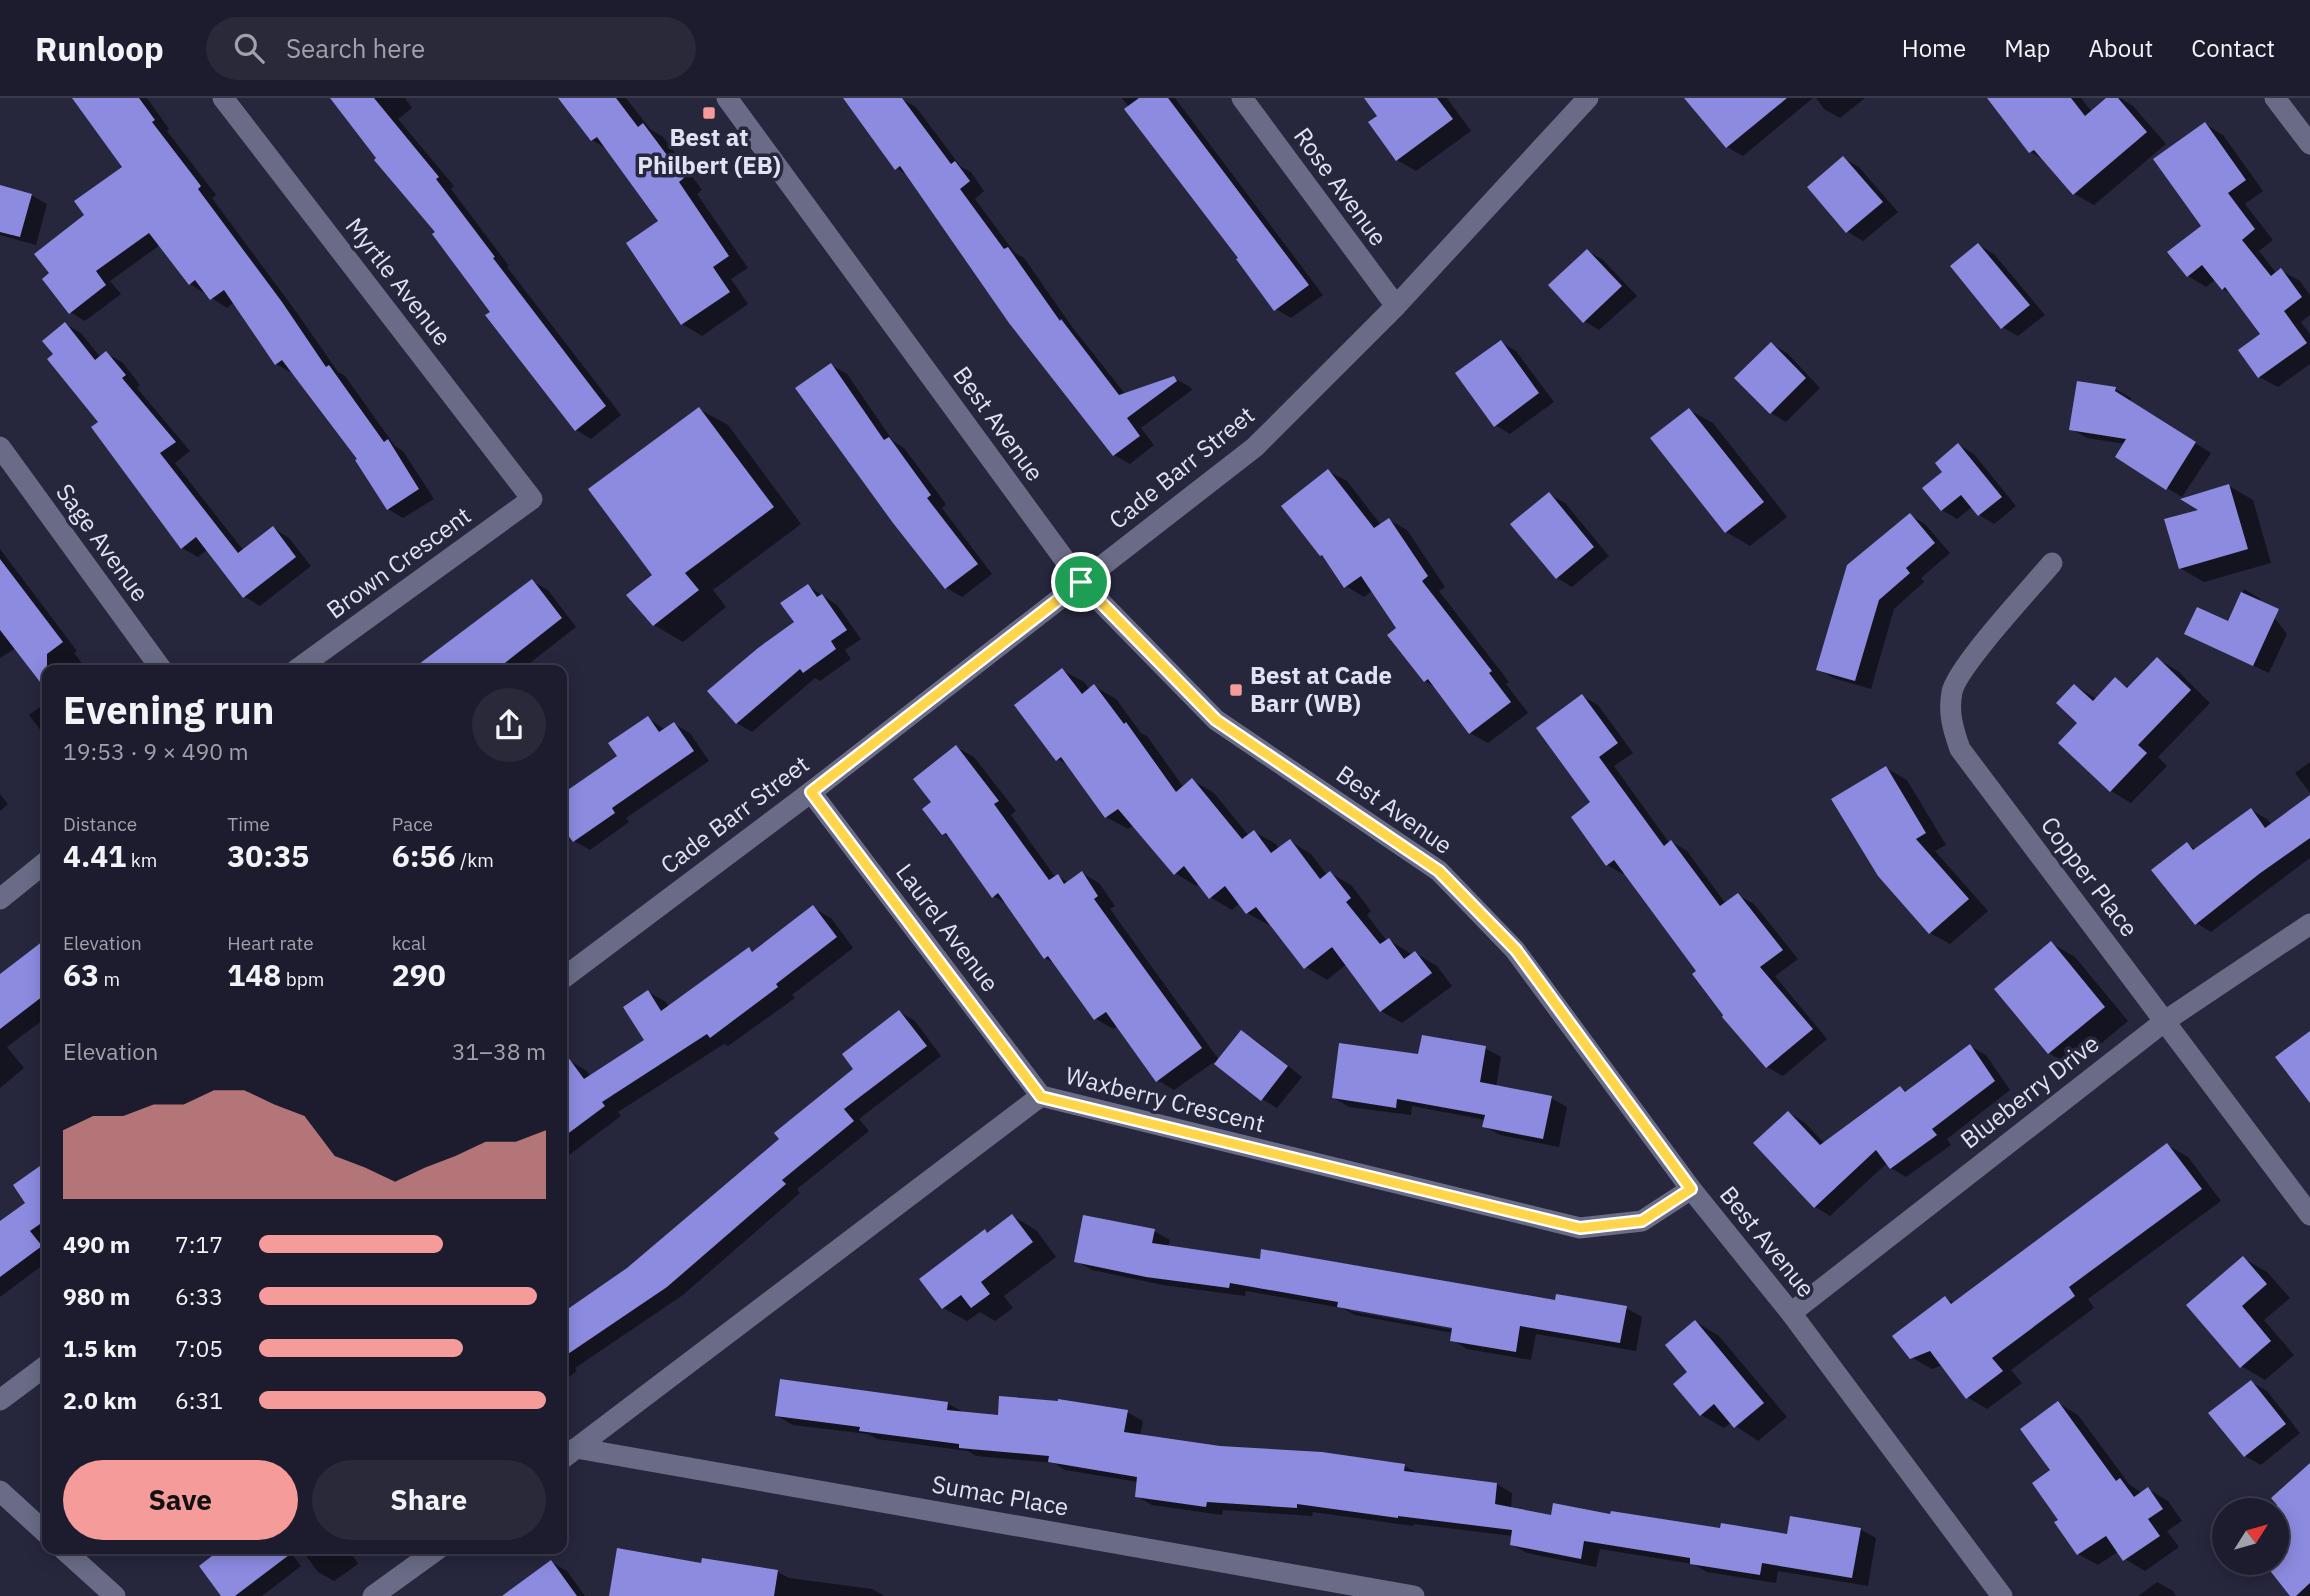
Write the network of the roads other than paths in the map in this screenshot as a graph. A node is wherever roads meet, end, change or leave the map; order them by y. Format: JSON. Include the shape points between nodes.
{"nodes":[{"id":1,"x":223,"y":98,"type":"edge"},
{"id":2,"x":727,"y":98,"type":"edge"},
{"id":3,"x":1242,"y":98,"type":"edge"},
{"id":4,"x":1588,"y":98,"type":"edge"},
{"id":5,"x":2275,"y":98,"type":"edge"},
{"id":6,"x":2310,"y":144,"type":"edge"},
{"id":7,"x":1396,"y":306,"type":"junction"},
{"id":8,"x":0,"y":447,"type":"edge"},
{"id":9,"x":532,"y":499,"type":"joint"},
{"id":10,"x":2052,"y":563,"type":"dead end"},
{"id":11,"x":1081,"y":582,"type":"junction"},
{"id":12,"x":158,"y":665,"type":"edge"},
{"id":13,"x":303,"y":665,"type":"edge"},
{"id":14,"x":811,"y":792,"type":"junction"},
{"id":15,"x":42,"y":866,"type":"edge"},
{"id":16,"x":0,"y":899,"type":"edge"},
{"id":17,"x":2310,"y":924,"type":"edge"},
{"id":18,"x":567,"y":975,"type":"edge"},
{"id":19,"x":2165,"y":1021,"type":"junction"},
{"id":20,"x":1041,"y":1097,"type":"junction"},
{"id":21,"x":1691,"y":1189,"type":"junction"},
{"id":22,"x":2310,"y":1215,"type":"edge"},
{"id":23,"x":1791,"y":1313,"type":"junction"},
{"id":24,"x":42,"y":1369,"type":"edge"},
{"id":25,"x":0,"y":1400,"type":"edge"},
{"id":26,"x":569,"y":1453,"type":"edge"},
{"id":27,"x":0,"y":1491,"type":"edge"},
{"id":28,"x":42,"y":1529,"type":"edge"},
{"id":29,"x":68,"y":1554,"type":"edge"},
{"id":30,"x":431,"y":1554,"type":"edge"},
{"id":31,"x":114,"y":1596,"type":"edge"},
{"id":32,"x":373,"y":1596,"type":"edge"},
{"id":33,"x":1414,"y":1596,"type":"edge"},
{"id":34,"x":2002,"y":1596,"type":"edge"}],
"edges":[{"from":1,"to":9,"type":"street","name":"Myrtle Avenue"},
{"from":2,"to":11,"type":"street","name":"Best Avenue"},
{"from":3,"to":7,"type":"street","name":"Rose Avenue"},
{"from":4,"to":7,"type":"street","name":"Cade Barr Street"},
{"from":5,"to":6,"type":"street"},
{"from":7,"to":11,"type":"street","name":"Cade Barr Street","via":[[1255,447]]},
{"from":8,"to":12,"type":"street","name":"Sage Avenue"},
{"from":9,"to":13,"type":"street","name":"Brown Crescent"},
{"from":10,"to":19,"type":"street","name":"Copper Place","via":[[1969,662],[1952,688],[1949,717],[1960,749]]},
{"from":11,"to":14,"type":"street","name":"Cade Barr Street"},
{"from":11,"to":21,"type":"street","name":"Best Avenue","via":[[1216,720],[1439,871],[1516,950]]},
{"from":14,"to":18,"type":"street","name":"Cade Barr Street"},
{"from":14,"to":20,"type":"street","name":"Laurel Avenue"},
{"from":15,"to":16,"type":"street"},
{"from":17,"to":19,"type":"street","name":"Blueberry Drive"},
{"from":19,"to":22,"type":"street","name":"Copper Place"},
{"from":19,"to":23,"type":"street","name":"Blueberry Drive"},
{"from":20,"to":21,"type":"street","name":"Waxberry Crescent","via":[[1580,1228],[1642,1221]]},
{"from":20,"to":26,"type":"street","name":"Waxberry Crescent"},
{"from":21,"to":23,"type":"street","name":"Best Avenue"},
{"from":23,"to":34,"type":"street","name":"Best Avenue"},
{"from":24,"to":25,"type":"street"},
{"from":26,"to":33,"type":"street","name":"Sumac Place"},
{"from":27,"to":28,"type":"street"},
{"from":29,"to":31,"type":"street"},
{"from":30,"to":32,"type":"street"}]}
